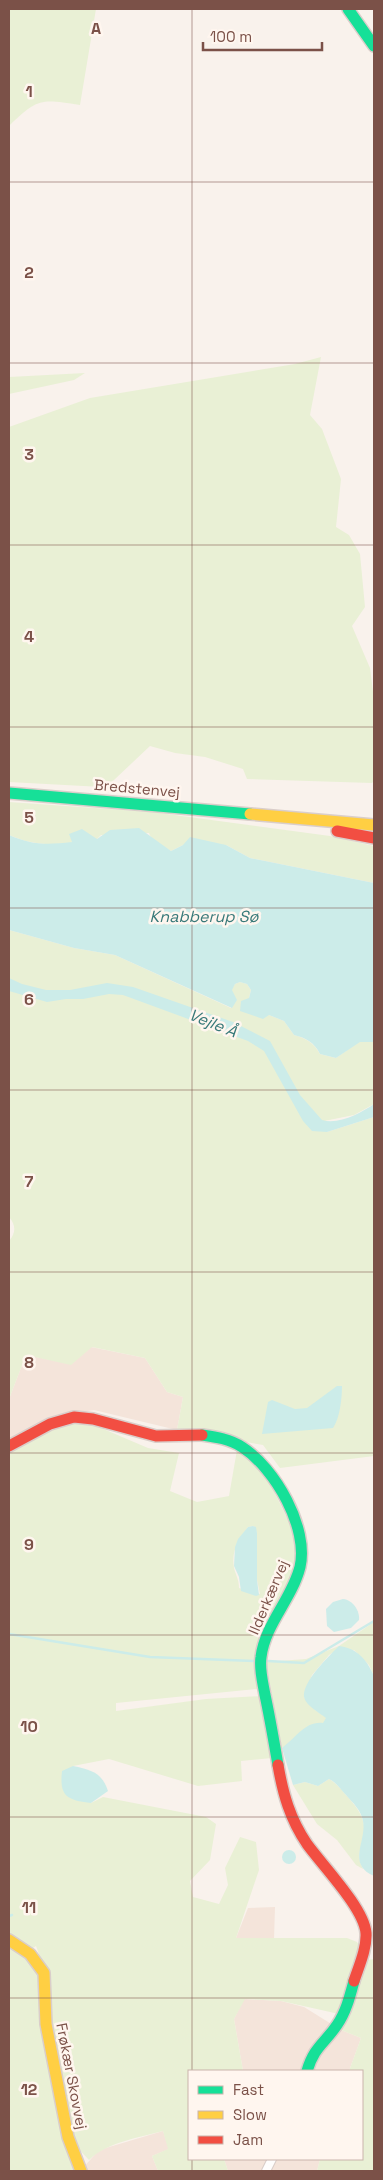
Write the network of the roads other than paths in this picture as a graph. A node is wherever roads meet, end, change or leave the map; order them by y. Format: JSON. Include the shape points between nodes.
{"nodes":[{"id":1,"x":348,"y":9,"type":"edge"},
{"id":2,"x":374,"y":46,"type":"edge"},
{"id":3,"x":9,"y":793,"type":"edge"},
{"id":4,"x":262,"y":816,"type":"junction"},
{"id":5,"x":374,"y":825,"type":"edge"},
{"id":6,"x":374,"y":838,"type":"edge"},
{"id":7,"x":9,"y":1446,"type":"edge"},
{"id":8,"x":9,"y":1940,"type":"edge"},
{"id":9,"x":307,"y":2070,"type":"edge"},
{"id":10,"x":81,"y":2171,"type":"edge"}],
"edges":[{"from":1,"to":2,"type":"main road"},
{"from":3,"to":4,"type":"main road","name":"Bredstenvej"},
{"from":4,"to":5,"type":"main road","name":"Bredstenvej"},
{"from":4,"to":6,"type":"main road","name":"Bredstenvej"},
{"from":7,"to":9,"type":"main road","name":"Ilderkærvej","via":[[49,1425],[73,1417],[153,1436],[189,1434],[228,1440],[264,1464],[280,1488],[298,1528],[302,1555],[283,1608],[267,1635],[261,1655],[284,1799],[306,1842],[361,1915],[366,1934],[345,2010],[312,2054]]},
{"from":8,"to":10,"type":"main road","name":"Frøkær Skovvej","via":[[30,1954],[44,1973],[46,2024],[68,2137]]}]}
